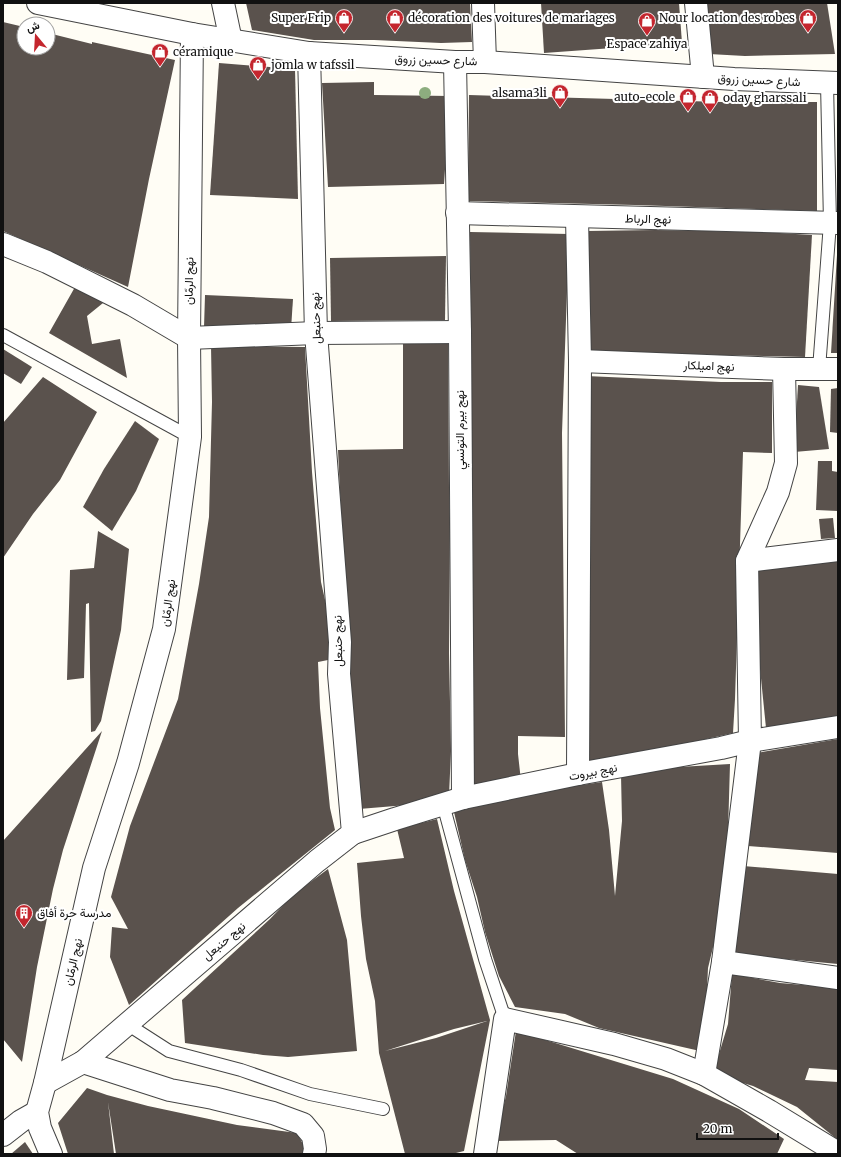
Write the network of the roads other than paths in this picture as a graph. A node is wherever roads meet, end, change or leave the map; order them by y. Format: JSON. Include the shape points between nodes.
{"nodes":[{"id":1,"x":38,"y":3,"type":"edge"},
{"id":2,"x":223,"y":3,"type":"edge"},
{"id":3,"x":483,"y":3,"type":"edge"},
{"id":4,"x":696,"y":3,"type":"edge"},
{"id":5,"x":192,"y":34,"type":"junction"},
{"id":6,"x":231,"y":41,"type":"junction"},
{"id":7,"x":309,"y":53,"type":"junction"},
{"id":8,"x":455,"y":62,"type":"junction"},
{"id":9,"x":485,"y":62,"type":"junction"},
{"id":10,"x":703,"y":77,"type":"junction"},
{"id":11,"x":833,"y":83,"type":"edge"},
{"id":12,"x":457,"y":213,"type":"junction"},
{"id":13,"x":577,"y":217,"type":"junction"},
{"id":14,"x":834,"y":223,"type":"edge"},
{"id":15,"x":3,"y":244,"type":"edge"},
{"id":16,"x":460,"y":332,"type":"junction"},
{"id":17,"x":316,"y":333,"type":"junction"},
{"id":18,"x":3,"y":335,"type":"edge"},
{"id":19,"x":189,"y":338,"type":"junction"},
{"id":20,"x":580,"y":361,"type":"junction"},
{"id":21,"x":784,"y":369,"type":"junction"},
{"id":22,"x":829,"y":369,"type":"edge"},
{"id":23,"x":190,"y":437,"type":"junction"},
{"id":24,"x":838,"y":550,"type":"edge"},
{"id":25,"x":747,"y":561,"type":"junction"},
{"id":26,"x":838,"y":727,"type":"edge"},
{"id":27,"x":750,"y":741,"type":"junction"},
{"id":28,"x":578,"y":774,"type":"junction"},
{"id":29,"x":463,"y":798,"type":"junction"},
{"id":30,"x":443,"y":804,"type":"junction"},
{"id":31,"x":352,"y":833,"type":"junction"},
{"id":32,"x":723,"y":962,"type":"junction"},
{"id":33,"x":838,"y":978,"type":"edge"},
{"id":34,"x":505,"y":1019,"type":"junction"},
{"id":35,"x":127,"y":1024,"type":"junction"},
{"id":36,"x":83,"y":1062,"type":"junction"},
{"id":37,"x":704,"y":1074,"type":"junction"},
{"id":38,"x":45,"y":1083,"type":"junction"},
{"id":39,"x":383,"y":1109,"type":"dead end"},
{"id":40,"x":37,"y":1112,"type":"junction"},
{"id":41,"x":3,"y":1135,"type":"edge"},
{"id":42,"x":807,"y":1145,"type":"edge"},
{"id":43,"x":838,"y":1153,"type":"edge"},
{"id":44,"x":51,"y":1154,"type":"edge"},
{"id":45,"x":314,"y":1154,"type":"edge"},
{"id":46,"x":485,"y":1154,"type":"edge"}],
"edges":[{"from":1,"to":5,"type":"street","name":"شارع حسين زروق"},
{"from":2,"to":6,"type":"street"},
{"from":3,"to":9,"type":"street"},
{"from":4,"to":10,"type":"street"},
{"from":5,"to":6,"type":"street","name":"شارع حسين زروق"},
{"from":5,"to":19,"type":"street","name":"نهج الرمّان"},
{"from":6,"to":7,"type":"street","name":"شارع حسين زروق"},
{"from":7,"to":8,"type":"street","name":"شارع حسين زروق"},
{"from":7,"to":17,"type":"street","name":"نهج حنبعل"},
{"from":8,"to":9,"type":"street","name":"شارع حسين زروق"},
{"from":8,"to":12,"type":"street","name":"نهج بيرم التونسي"},
{"from":9,"to":10,"type":"street","name":"شارع حسين زروق"},
{"from":10,"to":11,"type":"street","name":"شارع حسين زروق"},
{"from":11,"to":14,"type":"lane"},
{"from":12,"to":13,"type":"street","name":"نهج الرباط"},
{"from":12,"to":16,"type":"street","name":"نهج بيرم التونسي"},
{"from":13,"to":14,"type":"street","name":"نهج الرباط"},
{"from":13,"to":20,"type":"street"},
{"from":14,"to":22,"type":"lane"},
{"from":15,"to":19,"type":"street","via":[[47,262],[126,301]]},
{"from":16,"to":17,"type":"street"},
{"from":16,"to":29,"type":"street","name":"نهج بيرم التونسي"},
{"from":17,"to":19,"type":"street"},
{"from":17,"to":31,"type":"street","name":"نهج حنبعل","via":[[340,642],[338,674]]},
{"from":18,"to":23,"type":"lane"},
{"from":19,"to":23,"type":"street","name":"نهج الرمّان"},
{"from":20,"to":21,"type":"street","name":"نهج اميلكار"},
{"from":20,"to":28,"type":"street"},
{"from":21,"to":22,"type":"street","name":"نهج اميلكار"},
{"from":21,"to":25,"type":"street","via":[[786,463],[778,492]]},
{"from":23,"to":38,"type":"street","name":"نهج الرمّان","via":[[164,630],[128,762],[94,868]]},
{"from":24,"to":25,"type":"street"},
{"from":25,"to":27,"type":"street"},
{"from":26,"to":27,"type":"street","name":"نهج بيروت"},
{"from":27,"to":28,"type":"street","name":"نهج بيروت"},
{"from":27,"to":32,"type":"street"},
{"from":28,"to":29,"type":"street","name":"نهج بيروت"},
{"from":29,"to":30,"type":"street","name":"نهج بيروت"},
{"from":30,"to":31,"type":"street","name":"نهج بيروت"},
{"from":30,"to":34,"type":"lane","via":[[485,959]]},
{"from":31,"to":35,"type":"street","name":"نهج حنبعل"},
{"from":32,"to":33,"type":"street"},
{"from":32,"to":37,"type":"street"},
{"from":34,"to":37,"type":"street","via":[[614,1044],[666,1059]]},
{"from":34,"to":46,"type":"street"},
{"from":35,"to":36,"type":"street","name":"نهج حنبعل"},
{"from":35,"to":39,"type":"lane","via":[[169,1051],[241,1070],[310,1094]]},
{"from":36,"to":38,"type":"street","name":"نهج حنبعل"},
{"from":36,"to":45,"type":"street","via":[[170,1090],[273,1113],[303,1124],[313,1136]]},
{"from":37,"to":42,"type":"street"},
{"from":38,"to":40,"type":"street","name":"نهج الرمّان"},
{"from":40,"to":41,"type":"street"},
{"from":40,"to":44,"type":"street","name":"نهج الرمّان","via":[[40,1128]]},
{"from":42,"to":43,"type":"street"}]}
